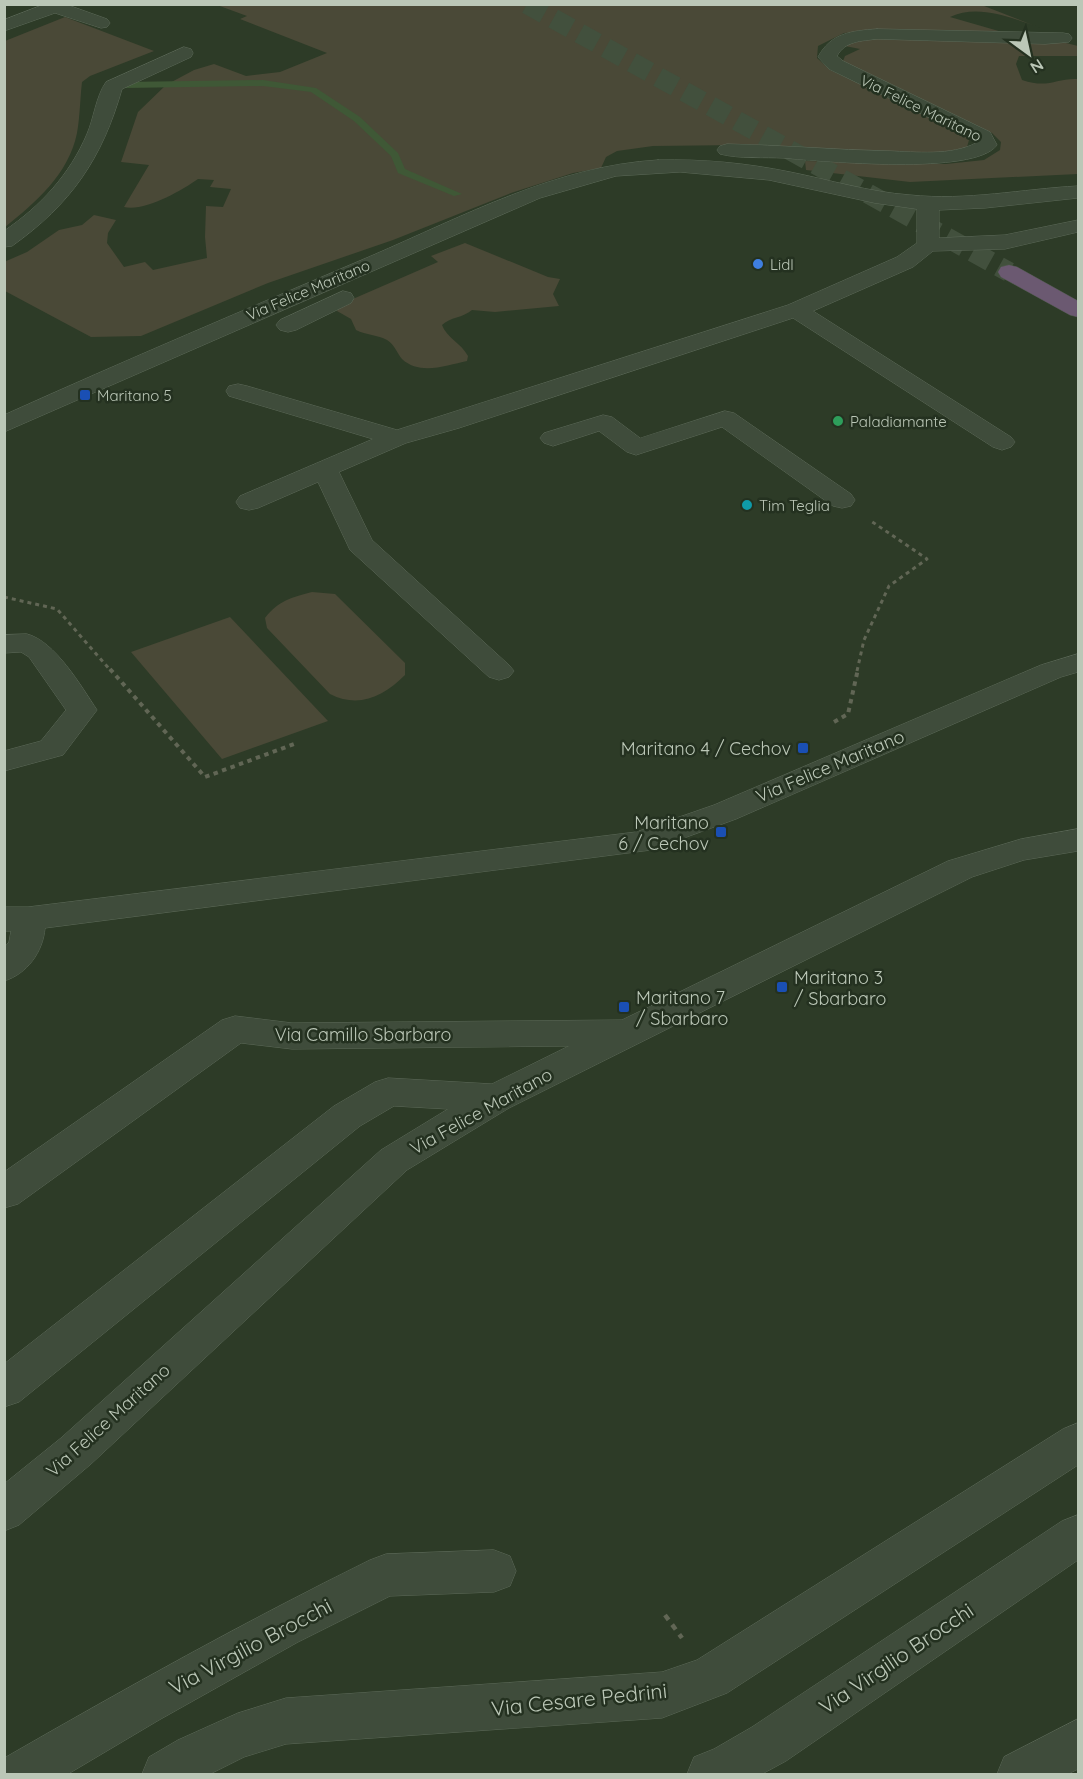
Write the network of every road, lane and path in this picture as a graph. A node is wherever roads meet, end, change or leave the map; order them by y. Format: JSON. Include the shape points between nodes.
{"nodes":[{"id":1,"x":101,"y":23,"type":"dead end"},
{"id":2,"x":4,"y":26,"type":"edge"},
{"id":3,"x":1063,"y":38,"type":"dead end"},
{"id":4,"x":184,"y":53,"type":"dead end"},
{"id":5,"x":617,"y":170,"type":"junction"},
{"id":6,"x":1078,"y":192,"type":"edge"},
{"id":7,"x":928,"y":203,"type":"junction"},
{"id":8,"x":1078,"y":226,"type":"edge"},
{"id":9,"x":4,"y":241,"type":"edge"},
{"id":10,"x":928,"y":245,"type":"junction"},
{"id":11,"x":406,"y":248,"type":"junction"},
{"id":12,"x":1009,"y":272,"type":"tunnel mouth"},
{"id":13,"x":796,"y":310,"type":"junction"},
{"id":14,"x":1078,"y":310,"type":"edge"},
{"id":15,"x":288,"y":325,"type":"dead end"},
{"id":16,"x":238,"y":391,"type":"dead end"},
{"id":17,"x":4,"y":425,"type":"edge"},
{"id":18,"x":397,"y":438,"type":"junction"},
{"id":19,"x":553,"y":438,"type":"dead end"},
{"id":20,"x":1002,"y":442,"type":"dead end"},
{"id":21,"x":326,"y":469,"type":"junction"},
{"id":22,"x":842,"y":500,"type":"joint"},
{"id":23,"x":249,"y":502,"type":"dead end"},
{"id":24,"x":4,"y":597,"type":"edge"},
{"id":25,"x":4,"y":645,"type":"edge"},
{"id":26,"x":1078,"y":663,"type":"edge"},
{"id":27,"x":500,"y":671,"type":"dead end"},
{"id":28,"x":297,"y":743,"type":"dead end"},
{"id":29,"x":4,"y":761,"type":"edge"},
{"id":30,"x":838,"y":762,"type":"junction"},
{"id":31,"x":1078,"y":840,"type":"edge"},
{"id":32,"x":16,"y":919,"type":"edge"},
{"id":33,"x":4,"y":969,"type":"edge"},
{"id":34,"x":632,"y":1032,"type":"junction"},
{"id":35,"x":496,"y":1098,"type":"junction"},
{"id":36,"x":4,"y":1193,"type":"edge"},
{"id":37,"x":4,"y":1389,"type":"edge"},
{"id":38,"x":1078,"y":1442,"type":"edge"},
{"id":39,"x":4,"y":1511,"type":"edge"},
{"id":40,"x":1078,"y":1535,"type":"edge"},
{"id":41,"x":494,"y":1571,"type":"dead end"},
{"id":42,"x":1078,"y":1743,"type":"edge"},
{"id":43,"x":23,"y":1774,"type":"edge"},
{"id":44,"x":166,"y":1774,"type":"edge"},
{"id":45,"x":711,"y":1774,"type":"edge"},
{"id":46,"x":1021,"y":1774,"type":"edge"}],
"edges":[{"from":1,"to":2,"type":"street","via":[[56,7]]},
{"from":3,"to":5,"type":"street","name":"Via Felice Maritano","via":[[877,34],[850,36],[830,48],[827,57],[836,65],[983,136],[987,146],[976,154],[892,158],[734,150],[661,152],[621,159]]},
{"from":4,"to":9,"type":"street","via":[[113,86],[105,118],[70,183],[41,216]]},
{"from":5,"to":7,"type":"street","name":"Via Felice Maritano","via":[[728,169]]},
{"from":5,"to":11,"type":"street","name":"Via Felice Maritano","via":[[533,194]]},
{"from":6,"to":7,"type":"street","name":"Via Felice Maritano"},
{"from":7,"to":10,"type":"street"},
{"from":8,"to":10,"type":"street","via":[[1005,242]]},
{"from":10,"to":13,"type":"street","via":[[905,262]]},
{"from":11,"to":15,"type":"street","via":[[430,260]]},
{"from":11,"to":17,"type":"street","name":"Via Felice Maritano"},
{"from":12,"to":14,"type":"highway"},
{"from":13,"to":18,"type":"street"},
{"from":13,"to":20,"type":"street"},
{"from":16,"to":18,"type":"street"},
{"from":18,"to":21,"type":"street"},
{"from":19,"to":22,"type":"street","via":[[603,422],[636,447],[725,418]]},
{"from":21,"to":23,"type":"street"},
{"from":21,"to":27,"type":"street","via":[[360,544]]},
{"from":22,"to":30,"type":"path","via":[[927,560],[889,586],[864,640],[848,714],[810,735]]},
{"from":24,"to":28,"type":"path","via":[[57,609],[205,777]]},
{"from":25,"to":29,"type":"street","via":[[27,643],[39,651],[82,710],[52,748]]},
{"from":26,"to":30,"type":"street","name":"Via Felice Maritano"},
{"from":30,"to":32,"type":"street","name":"Via Felice Maritano","via":[[725,812],[640,842]]},
{"from":31,"to":34,"type":"street","name":"Via Felice Maritano","via":[[1021,850],[960,869]]},
{"from":32,"to":33,"type":"street","via":[[29,935],[23,952]]},
{"from":34,"to":35,"type":"street","name":"Via Felice Maritano"},
{"from":34,"to":36,"type":"street","name":"Via Camillo Sbarbaro","via":[[292,1036],[235,1029]]},
{"from":35,"to":37,"type":"street","via":[[388,1092],[357,1110]]},
{"from":35,"to":39,"type":"street","name":"Via Felice Maritano","via":[[394,1160],[76,1451]]},
{"from":38,"to":44,"type":"street","name":"Via Cesare Pedrini","via":[[711,1677],[662,1695],[286,1721],[250,1730]]},
{"from":40,"to":45,"type":"street","name":"Via Virgilio Brocchi","via":[[769,1744]]},
{"from":41,"to":43,"type":"street","name":"Via Virgilio Brocchi","via":[[386,1575],[262,1638]]},
{"from":42,"to":46,"type":"street"}]}
